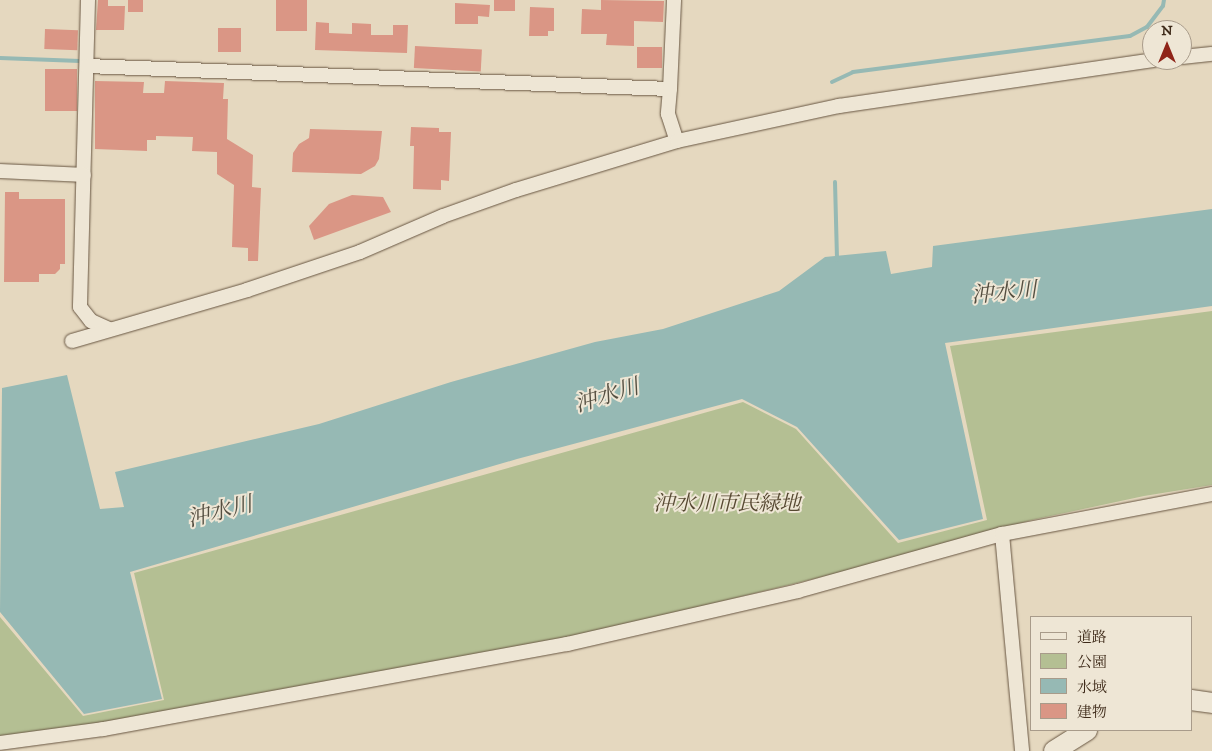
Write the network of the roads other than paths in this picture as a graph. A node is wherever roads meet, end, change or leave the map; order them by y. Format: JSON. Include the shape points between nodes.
{"nodes":[{"id":1,"x":88,"y":0,"type":"edge"},
{"id":2,"x":674,"y":0,"type":"edge"},
{"id":3,"x":1212,"y":54,"type":"edge"},
{"id":4,"x":1192,"y":56,"type":"edge"},
{"id":5,"x":1142,"y":62,"type":"edge"},
{"id":6,"x":87,"y":66,"type":"junction"},
{"id":7,"x":670,"y":89,"type":"junction"},
{"id":8,"x":677,"y":141,"type":"junction"},
{"id":9,"x":0,"y":171,"type":"edge"},
{"id":10,"x":84,"y":175,"type":"junction"},
{"id":11,"x":109,"y":329,"type":"junction"},
{"id":12,"x":72,"y":341,"type":"dead end"},
{"id":13,"x":1212,"y":494,"type":"edge"},
{"id":14,"x":1002,"y":534,"type":"junction"},
{"id":15,"x":1192,"y":700,"type":"edge"},
{"id":16,"x":1212,"y":703,"type":"edge"},
{"id":17,"x":1085,"y":731,"type":"edge"},
{"id":18,"x":0,"y":743,"type":"edge"},
{"id":19,"x":1022,"y":751,"type":"edge"},
{"id":20,"x":1054,"y":751,"type":"edge"}],
"edges":[{"from":1,"to":6,"type":"street"},
{"from":2,"to":7,"type":"street"},
{"from":3,"to":4,"type":"street"},
{"from":5,"to":8,"type":"street","via":[[839,106]]},
{"from":6,"to":7,"type":"street"},
{"from":6,"to":10,"type":"street"},
{"from":7,"to":8,"type":"street","via":[[668,114]]},
{"from":8,"to":11,"type":"street","via":[[507,194],[360,252],[247,290]]},
{"from":9,"to":10,"type":"street"},
{"from":10,"to":11,"type":"street","via":[[80,308],[91,321]]},
{"from":11,"to":12,"type":"street"},
{"from":13,"to":14,"type":"street"},
{"from":14,"to":18,"type":"street","via":[[798,591],[567,644],[102,729]]},
{"from":14,"to":19,"type":"street"},
{"from":15,"to":16,"type":"street"},
{"from":17,"to":20,"type":"street"}]}
